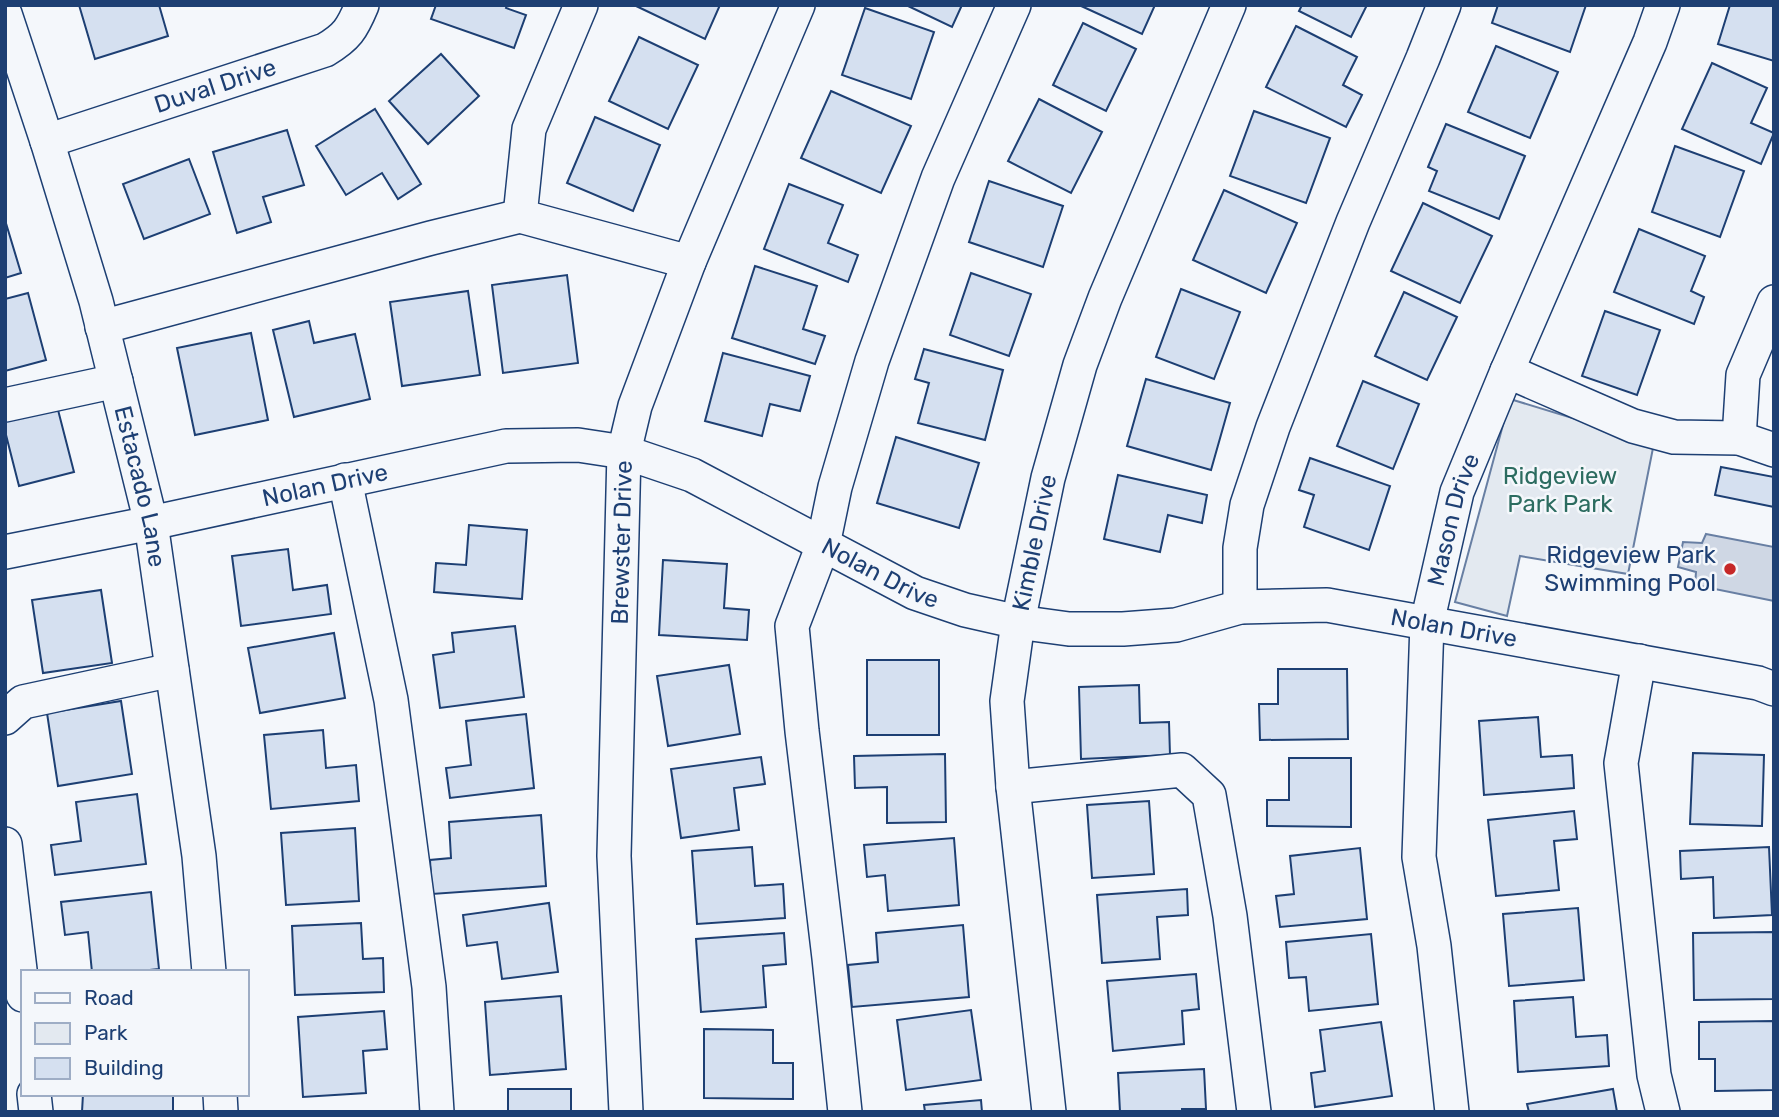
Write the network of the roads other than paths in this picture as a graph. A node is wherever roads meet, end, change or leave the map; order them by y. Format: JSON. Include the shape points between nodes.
{"nodes":[{"id":1,"x":362,"y":5,"type":"edge"},
{"id":2,"x":581,"y":5,"type":"edge"},
{"id":3,"x":798,"y":5,"type":"edge"},
{"id":4,"x":1014,"y":5,"type":"edge"},
{"id":5,"x":1229,"y":5,"type":"edge"},
{"id":6,"x":1444,"y":5,"type":"edge"},
{"id":7,"x":1663,"y":5,"type":"edge"},
{"id":8,"x":5,"y":14,"type":"edge"},
{"id":9,"x":47,"y":141,"type":"junction"},
{"id":10,"x":520,"y":216,"type":"junction"},
{"id":11,"x":689,"y":262,"type":"junction"},
{"id":12,"x":1774,"y":302,"type":"edge"},
{"id":13,"x":102,"y":327,"type":"junction"},
{"id":14,"x":1507,"y":371,"type":"junction"},
{"id":15,"x":116,"y":381,"type":"junction"},
{"id":16,"x":5,"y":405,"type":"edge"},
{"id":17,"x":1739,"y":438,"type":"junction"},
{"id":18,"x":1774,"y":450,"type":"edge"},
{"id":19,"x":624,"y":452,"type":"junction"},
{"id":20,"x":345,"y":480,"type":"junction"},
{"id":21,"x":151,"y":523,"type":"junction"},
{"id":22,"x":823,"y":545,"type":"junction"},
{"id":23,"x":5,"y":552,"type":"edge"},
{"id":24,"x":1240,"y":607,"type":"junction"},
{"id":25,"x":1018,"y":622,"type":"junction"},
{"id":26,"x":1427,"y":622,"type":"junction"},
{"id":27,"x":1639,"y":661,"type":"junction"},
{"id":28,"x":172,"y":670,"type":"junction"},
{"id":29,"x":1774,"y":689,"type":"edge"},
{"id":30,"x":5,"y":718,"type":"edge"},
{"id":31,"x":1013,"y":786,"type":"junction"},
{"id":32,"x":5,"y":844,"type":"edge"},
{"id":33,"x":209,"y":970,"type":"edge"},
{"id":34,"x":21,"y":978,"type":"edge"},
{"id":35,"x":437,"y":1112,"type":"edge"},
{"id":36,"x":626,"y":1112,"type":"edge"},
{"id":37,"x":845,"y":1112,"type":"edge"},
{"id":38,"x":1049,"y":1112,"type":"edge"},
{"id":39,"x":1254,"y":1112,"type":"edge"},
{"id":40,"x":1452,"y":1112,"type":"edge"},
{"id":41,"x":1663,"y":1112,"type":"edge"}],
"edges":[{"from":1,"to":9,"type":"street","name":"Duval Drive","via":[[343,40],[325,50]]},
{"from":2,"to":10,"type":"street","via":[[529,129]]},
{"from":3,"to":11,"type":"street","name":"Brewster Drive"},
{"from":4,"to":22,"type":"street","via":[[938,178],[872,361]]},
{"from":5,"to":25,"type":"street","name":"Kimble Drive","via":[[1080,365],[1048,478]]},
{"from":6,"to":24,"type":"street","via":[[1272,427],[1247,505],[1240,548]]},
{"from":7,"to":14,"type":"street","name":"Mason Drive"},
{"from":8,"to":9,"type":"street","name":"Estacado Lane"},
{"from":9,"to":13,"type":"street","name":"Estacado Lane"},
{"from":10,"to":11,"type":"street"},
{"from":10,"to":13,"type":"street"},
{"from":11,"to":19,"type":"street","name":"Brewster Drive","via":[[635,406]]},
{"from":12,"to":17,"type":"street","via":[[1743,375]]},
{"from":13,"to":15,"type":"street","name":"Estacado Lane"},
{"from":14,"to":17,"type":"street","via":[[1633,426],[1674,437]]},
{"from":14,"to":26,"type":"street","name":"Mason Drive","via":[[1457,492]]},
{"from":15,"to":16,"type":"street"},
{"from":15,"to":21,"type":"street","name":"Estacado Lane"},
{"from":17,"to":18,"type":"street"},
{"from":19,"to":20,"type":"street","name":"Nolan Drive","via":[[578,445],[506,446]]},
{"from":19,"to":22,"type":"street","name":"Nolan Drive","via":[[692,475]]},
{"from":19,"to":36,"type":"street","name":"Brewster Drive","via":[[614,856]]},
{"from":20,"to":21,"type":"street","name":"Nolan Drive"},
{"from":20,"to":35,"type":"street","via":[[391,700],[429,987]]},
{"from":21,"to":23,"type":"street","name":"Nolan Drive"},
{"from":21,"to":28,"type":"street","name":"Estacado Lane"},
{"from":22,"to":25,"type":"street","name":"Nolan Drive","via":[[915,593]]},
{"from":22,"to":37,"type":"street","via":[[792,626]]},
{"from":24,"to":25,"type":"street","name":"Nolan Drive","via":[[1176,625],[1123,629],[1069,629]]},
{"from":24,"to":26,"type":"street","name":"Nolan Drive","via":[[1327,605]]},
{"from":25,"to":31,"type":"street","name":"Kimble Drive","via":[[1007,701]]},
{"from":26,"to":27,"type":"street","name":"Nolan Drive"},
{"from":26,"to":40,"type":"street","name":"Mason Drive","via":[[1419,857]]},
{"from":27,"to":29,"type":"street","name":"Nolan Drive"},
{"from":27,"to":41,"type":"street","via":[[1621,763],[1654,1075]]},
{"from":28,"to":30,"type":"street","via":[[23,702]]},
{"from":28,"to":33,"type":"street","name":"Estacado Lane","via":[[199,856]]},
{"from":31,"to":38,"type":"street","name":"Kimble Drive"},
{"from":31,"to":39,"type":"street","via":[[1182,770],[1209,795],[1230,916]]},
{"from":32,"to":34,"type":"street"}]}
